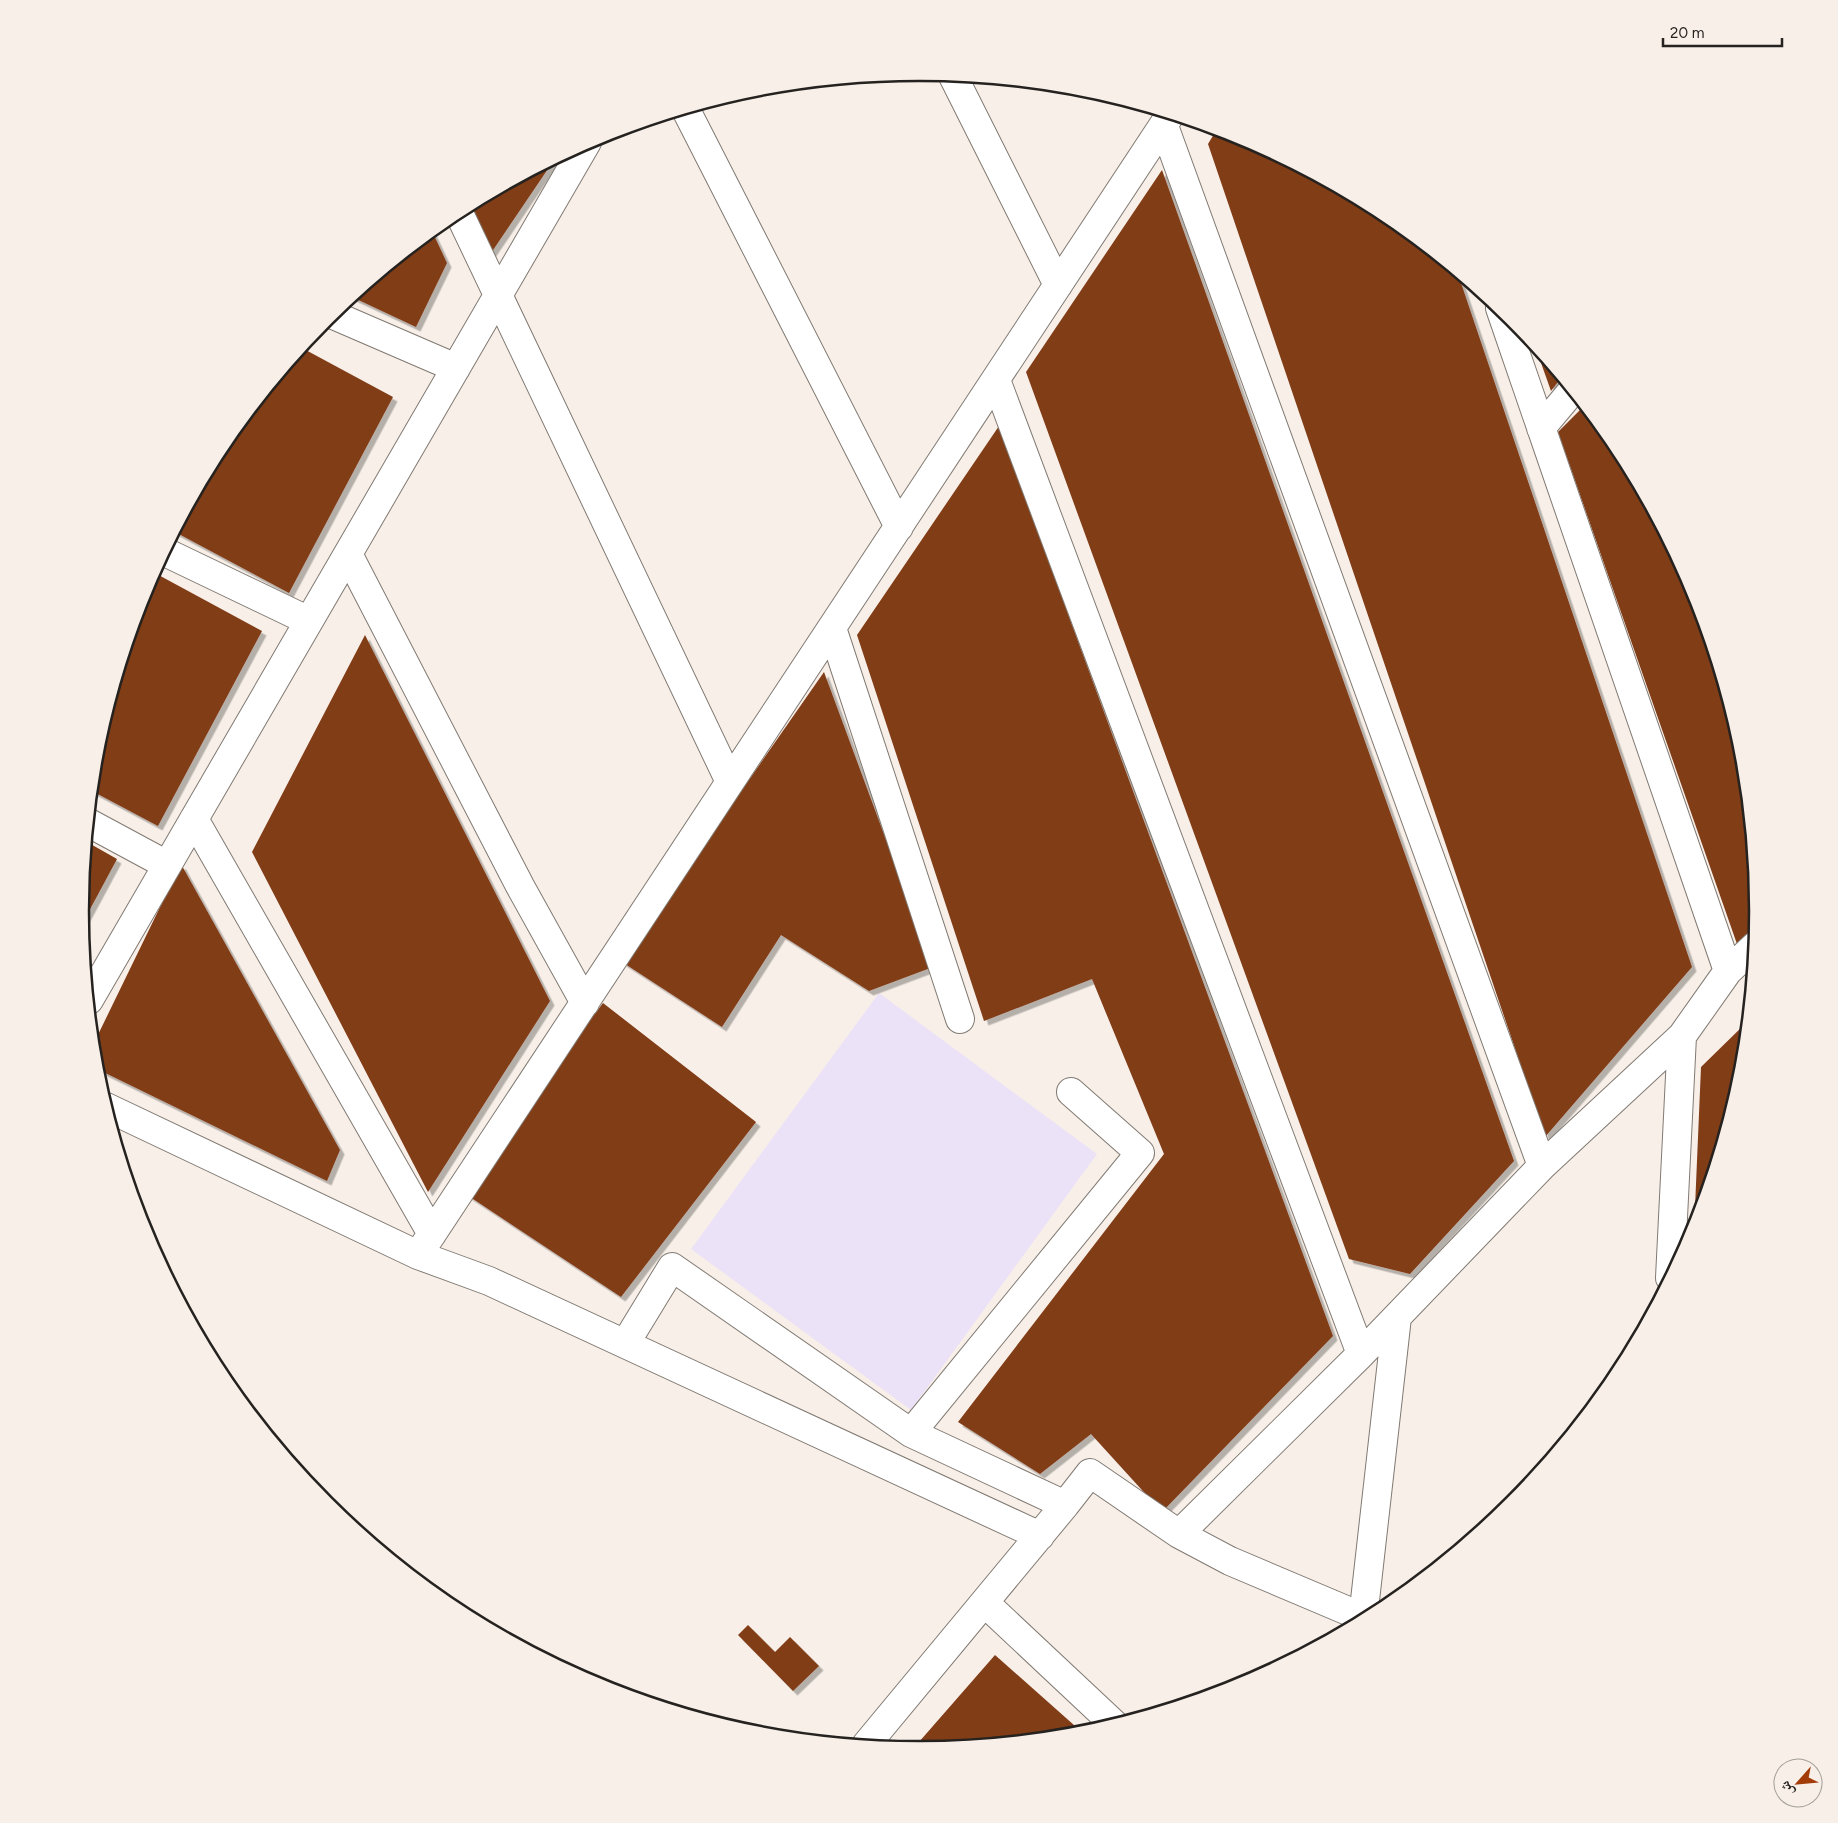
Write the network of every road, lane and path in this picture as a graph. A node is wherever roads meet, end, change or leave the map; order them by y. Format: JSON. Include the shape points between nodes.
{"nodes":[{"id":1,"x":956,"y":82,"type":"edge"},
{"id":2,"x":688,"y":115,"type":"edge"},
{"id":3,"x":1167,"y":120,"type":"edge"},
{"id":4,"x":579,"y":154,"type":"edge"},
{"id":5,"x":462,"y":219,"type":"edge"},
{"id":6,"x":1058,"y":285,"type":"junction"},
{"id":7,"x":498,"y":295,"type":"junction"},
{"id":8,"x":339,"y":317,"type":"edge"},
{"id":9,"x":1505,"y":323,"type":"edge"},
{"id":10,"x":456,"y":368,"type":"junction"},
{"id":11,"x":996,"y":380,"type":"junction"},
{"id":12,"x":1569,"y":395,"type":"edge"},
{"id":13,"x":1541,"y":428,"type":"junction"},
{"id":14,"x":899,"y":527,"type":"junction"},
{"id":15,"x":348,"y":554,"type":"junction"},
{"id":16,"x":169,"y":555,"type":"edge"},
{"id":17,"x":309,"y":621,"type":"junction"},
{"id":18,"x":832,"y":628,"type":"junction"},
{"id":19,"x":730,"y":782,"type":"junction"},
{"id":20,"x":194,"y":819,"type":"junction"},
{"id":21,"x":94,"y":826,"type":"edge"},
{"id":22,"x":167,"y":864,"type":"junction"},
{"id":23,"x":1747,"y":953,"type":"edge"},
{"id":24,"x":1728,"y":971,"type":"junction"},
{"id":25,"x":93,"y":992,"type":"edge"},
{"id":26,"x":584,"y":1003,"type":"junction"},
{"id":27,"x":960,"y":1019,"type":"dead end"},
{"id":28,"x":1682,"y":1036,"type":"junction"},
{"id":29,"x":1070,"y":1092,"type":"dead end"},
{"id":30,"x":113,"y":1109,"type":"edge"},
{"id":31,"x":1542,"y":1166,"type":"junction"},
{"id":32,"x":425,"y":1244,"type":"junction"},
{"id":33,"x":1671,"y":1264,"type":"edge"},
{"id":34,"x":1397,"y":1317,"type":"junction"},
{"id":35,"x":625,"y":1344,"type":"junction"},
{"id":36,"x":1361,"y":1354,"type":"junction"},
{"id":37,"x":911,"y":1433,"type":"junction"},
{"id":38,"x":1065,"y":1505,"type":"junction"},
{"id":39,"x":1179,"y":1534,"type":"junction"},
{"id":40,"x":1040,"y":1536,"type":"junction"},
{"id":41,"x":984,"y":1603,"type":"junction"},
{"id":42,"x":1366,"y":1611,"type":"edge"},
{"id":43,"x":1359,"y":1615,"type":"edge"},
{"id":44,"x":1110,"y":1719,"type":"edge"},
{"id":45,"x":870,"y":1740,"type":"edge"}],
"edges":[{"from":1,"to":6,"type":"street"},
{"from":2,"to":14,"type":"street"},
{"from":3,"to":6,"type":"street"},
{"from":3,"to":31,"type":"street"},
{"from":4,"to":7,"type":"street"},
{"from":5,"to":7,"type":"street"},
{"from":6,"to":11,"type":"street"},
{"from":7,"to":10,"type":"street"},
{"from":7,"to":19,"type":"street"},
{"from":8,"to":10,"type":"street"},
{"from":9,"to":13,"type":"street"},
{"from":10,"to":15,"type":"street"},
{"from":11,"to":14,"type":"street"},
{"from":11,"to":36,"type":"street"},
{"from":12,"to":13,"type":"street"},
{"from":13,"to":24,"type":"street"},
{"from":14,"to":18,"type":"street"},
{"from":15,"to":17,"type":"street"},
{"from":15,"to":26,"type":"street"},
{"from":16,"to":17,"type":"street"},
{"from":17,"to":20,"type":"street"},
{"from":18,"to":19,"type":"street"},
{"from":18,"to":27,"type":"street"},
{"from":19,"to":26,"type":"street"},
{"from":20,"to":22,"type":"street"},
{"from":20,"to":32,"type":"street"},
{"from":21,"to":22,"type":"street"},
{"from":22,"to":25,"type":"street"},
{"from":23,"to":24,"type":"street"},
{"from":24,"to":28,"type":"street"},
{"from":26,"to":32,"type":"street"},
{"from":28,"to":31,"type":"street"},
{"from":28,"to":33,"type":"street"},
{"from":29,"to":37,"type":"street","via":[[1140,1153]]},
{"from":30,"to":32,"type":"street"},
{"from":31,"to":34,"type":"street"},
{"from":32,"to":35,"type":"street","via":[[489,1281]]},
{"from":34,"to":36,"type":"street"},
{"from":34,"to":42,"type":"street"},
{"from":35,"to":37,"type":"street","via":[[672,1267]]},
{"from":35,"to":40,"type":"street"},
{"from":36,"to":39,"type":"street"},
{"from":37,"to":38,"type":"street"},
{"from":38,"to":39,"type":"street","via":[[1090,1473]]},
{"from":38,"to":40,"type":"street"},
{"from":39,"to":43,"type":"street","via":[[1230,1561]]},
{"from":40,"to":41,"type":"street"},
{"from":41,"to":44,"type":"street"},
{"from":41,"to":45,"type":"street"}]}
